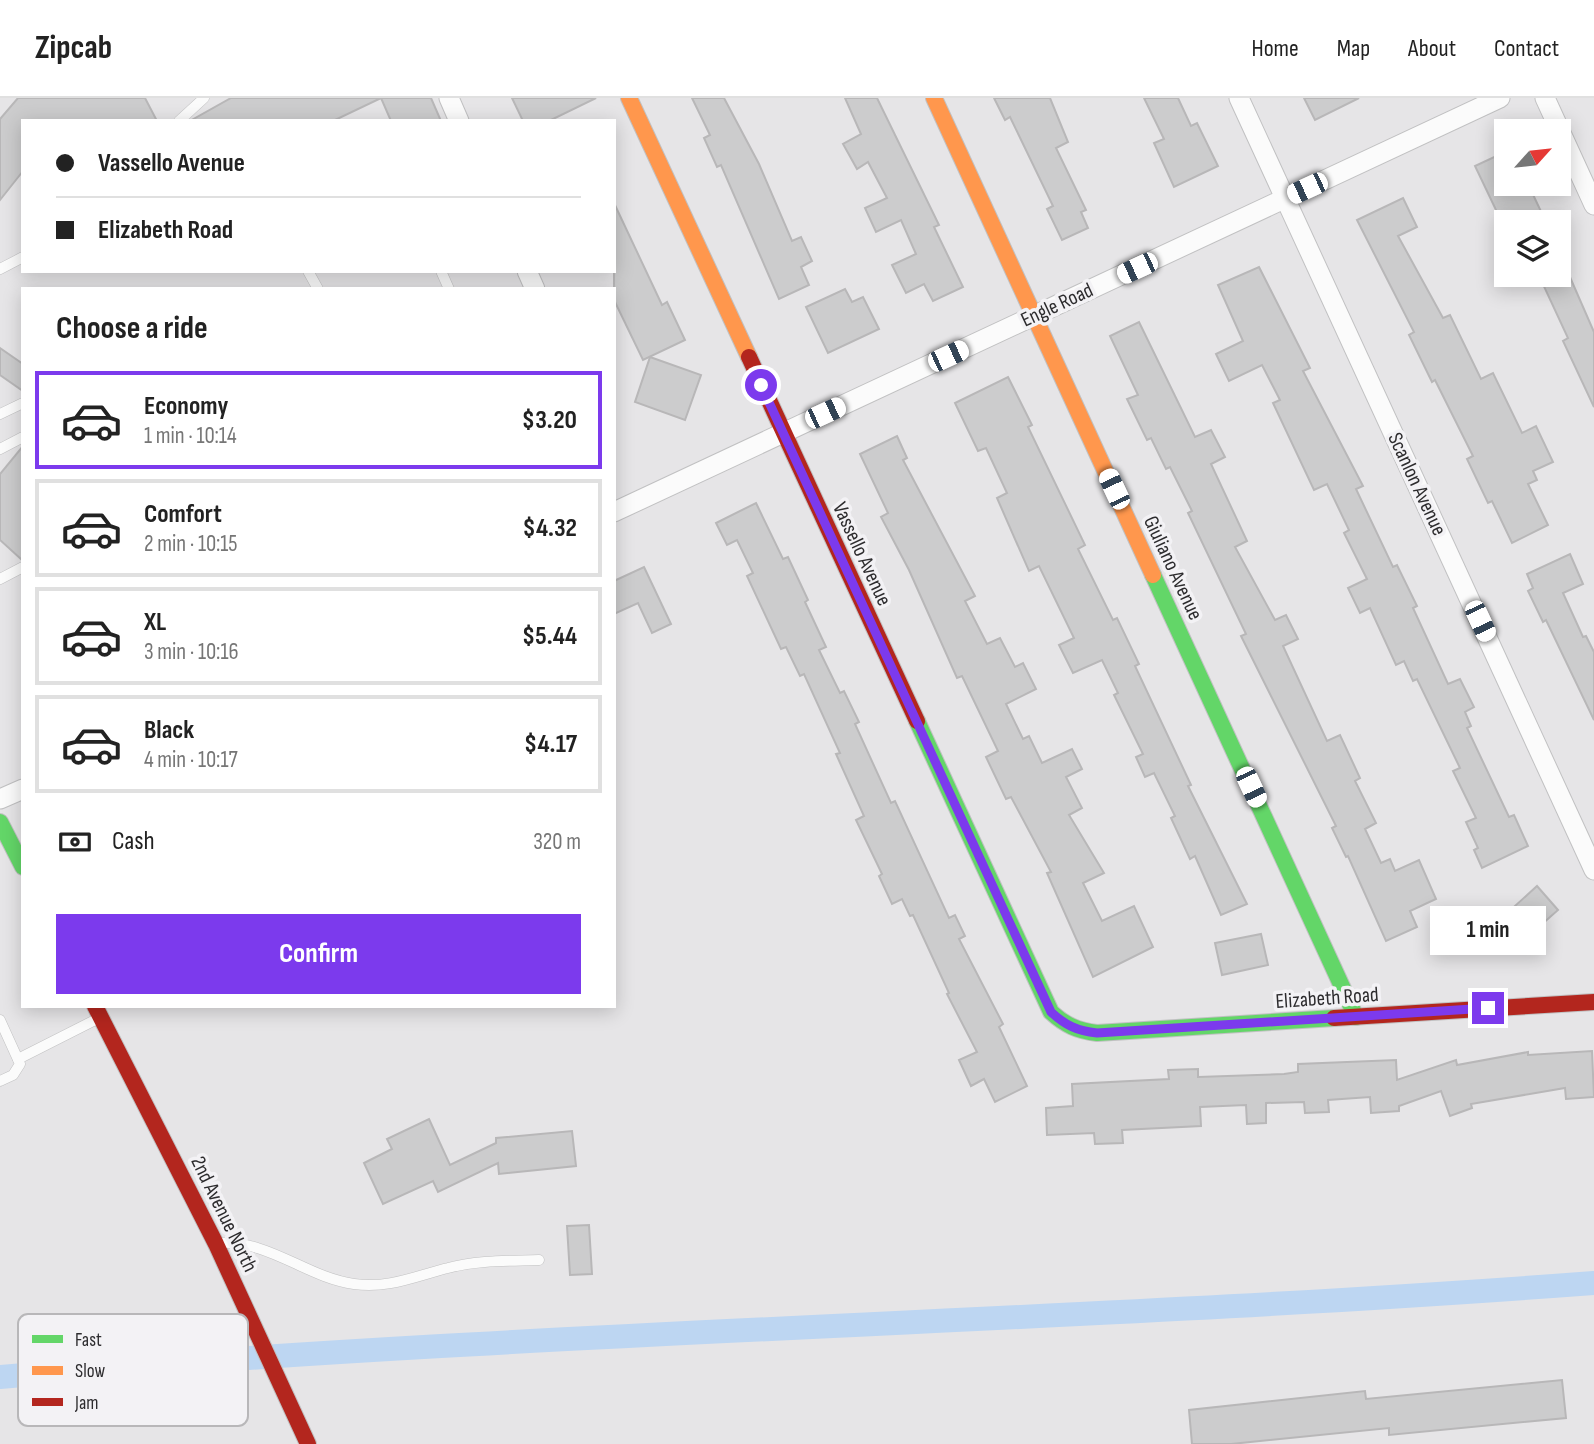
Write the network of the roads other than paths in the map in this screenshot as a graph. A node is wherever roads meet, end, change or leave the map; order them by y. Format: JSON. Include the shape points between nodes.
{"nodes":[{"id":1,"x":204,"y":98,"type":"edge"},
{"id":2,"x":449,"y":98,"type":"edge"},
{"id":3,"x":629,"y":98,"type":"edge"},
{"id":4,"x":934,"y":98,"type":"edge"},
{"id":5,"x":1239,"y":98,"type":"edge"},
{"id":6,"x":1500,"y":98,"type":"edge"},
{"id":7,"x":1545,"y":98,"type":"edge"},
{"id":8,"x":181,"y":119,"type":"edge"},
{"id":9,"x":458,"y":119,"type":"edge"},
{"id":10,"x":1285,"y":198,"type":"junction"},
{"id":11,"x":1594,"y":205,"type":"edge"},
{"id":12,"x":21,"y":258,"type":"edge"},
{"id":13,"x":0,"y":269,"type":"edge"},
{"id":14,"x":1034,"y":316,"type":"junction"},
{"id":15,"x":21,"y":404,"type":"edge"},
{"id":16,"x":0,"y":414,"type":"edge"},
{"id":17,"x":783,"y":433,"type":"junction"},
{"id":18,"x":21,"y":438,"type":"edge"},
{"id":19,"x":0,"y":449,"type":"edge"},
{"id":20,"x":616,"y":511,"type":"edge"},
{"id":21,"x":21,"y":568,"type":"edge"},
{"id":22,"x":0,"y":579,"type":"edge"},
{"id":23,"x":21,"y":790,"type":"edge"},
{"id":24,"x":0,"y":799,"type":"edge"},
{"id":25,"x":0,"y":822,"type":"edge"},
{"id":26,"x":21,"y":863,"type":"edge"},
{"id":27,"x":1594,"y":870,"type":"edge"},
{"id":28,"x":1594,"y":1002,"type":"edge"},
{"id":29,"x":97,"y":1012,"type":"edge"},
{"id":30,"x":1356,"y":1017,"type":"junction"},
{"id":31,"x":0,"y":1020,"type":"edge"},
{"id":32,"x":1064,"y":1024,"type":"joint"},
{"id":33,"x":18,"y":1059,"type":"junction"},
{"id":34,"x":0,"y":1081,"type":"edge"},
{"id":35,"x":216,"y":1244,"type":"junction"},
{"id":36,"x":539,"y":1261,"type":"dead end"},
{"id":37,"x":308,"y":1444,"type":"edge"}],
"edges":[{"from":1,"to":8,"type":"lane"},
{"from":2,"to":9,"type":"street"},
{"from":3,"to":17,"type":"street","name":"Vassello Avenue"},
{"from":4,"to":14,"type":"street","name":"Giuliano Avenue"},
{"from":5,"to":10,"type":"street","name":"Scanlon Avenue"},
{"from":6,"to":10,"type":"street","name":"Engle Road"},
{"from":7,"to":11,"type":"street"},
{"from":10,"to":14,"type":"street","name":"Engle Road"},
{"from":10,"to":27,"type":"street","name":"Scanlon Avenue"},
{"from":12,"to":13,"type":"lane"},
{"from":14,"to":17,"type":"street","name":"Engle Road"},
{"from":14,"to":30,"type":"street","name":"Giuliano Avenue"},
{"from":15,"to":16,"type":"lane"},
{"from":17,"to":20,"type":"street","name":"Engle Road"},
{"from":17,"to":32,"type":"street","name":"Vassello Avenue","via":[[1051,1012]]},
{"from":18,"to":19,"type":"lane"},
{"from":21,"to":22,"type":"lane"},
{"from":23,"to":24,"type":"street"},
{"from":25,"to":26,"type":"street"},
{"from":28,"to":30,"type":"street","name":"Elizabeth Road"},
{"from":29,"to":33,"type":"lane"},
{"from":29,"to":35,"type":"street","name":"2nd Avenue North"},
{"from":30,"to":32,"type":"street","name":"Elizabeth Road","via":[[1097,1033]]},
{"from":31,"to":33,"type":"lane"},
{"from":33,"to":34,"type":"lane","via":[[18,1070]]},
{"from":35,"to":36,"type":"lane","via":[[240,1241],[342,1281],[369,1285],[411,1280],[471,1263]]},
{"from":35,"to":37,"type":"street","name":"2nd Avenue North"}]}
